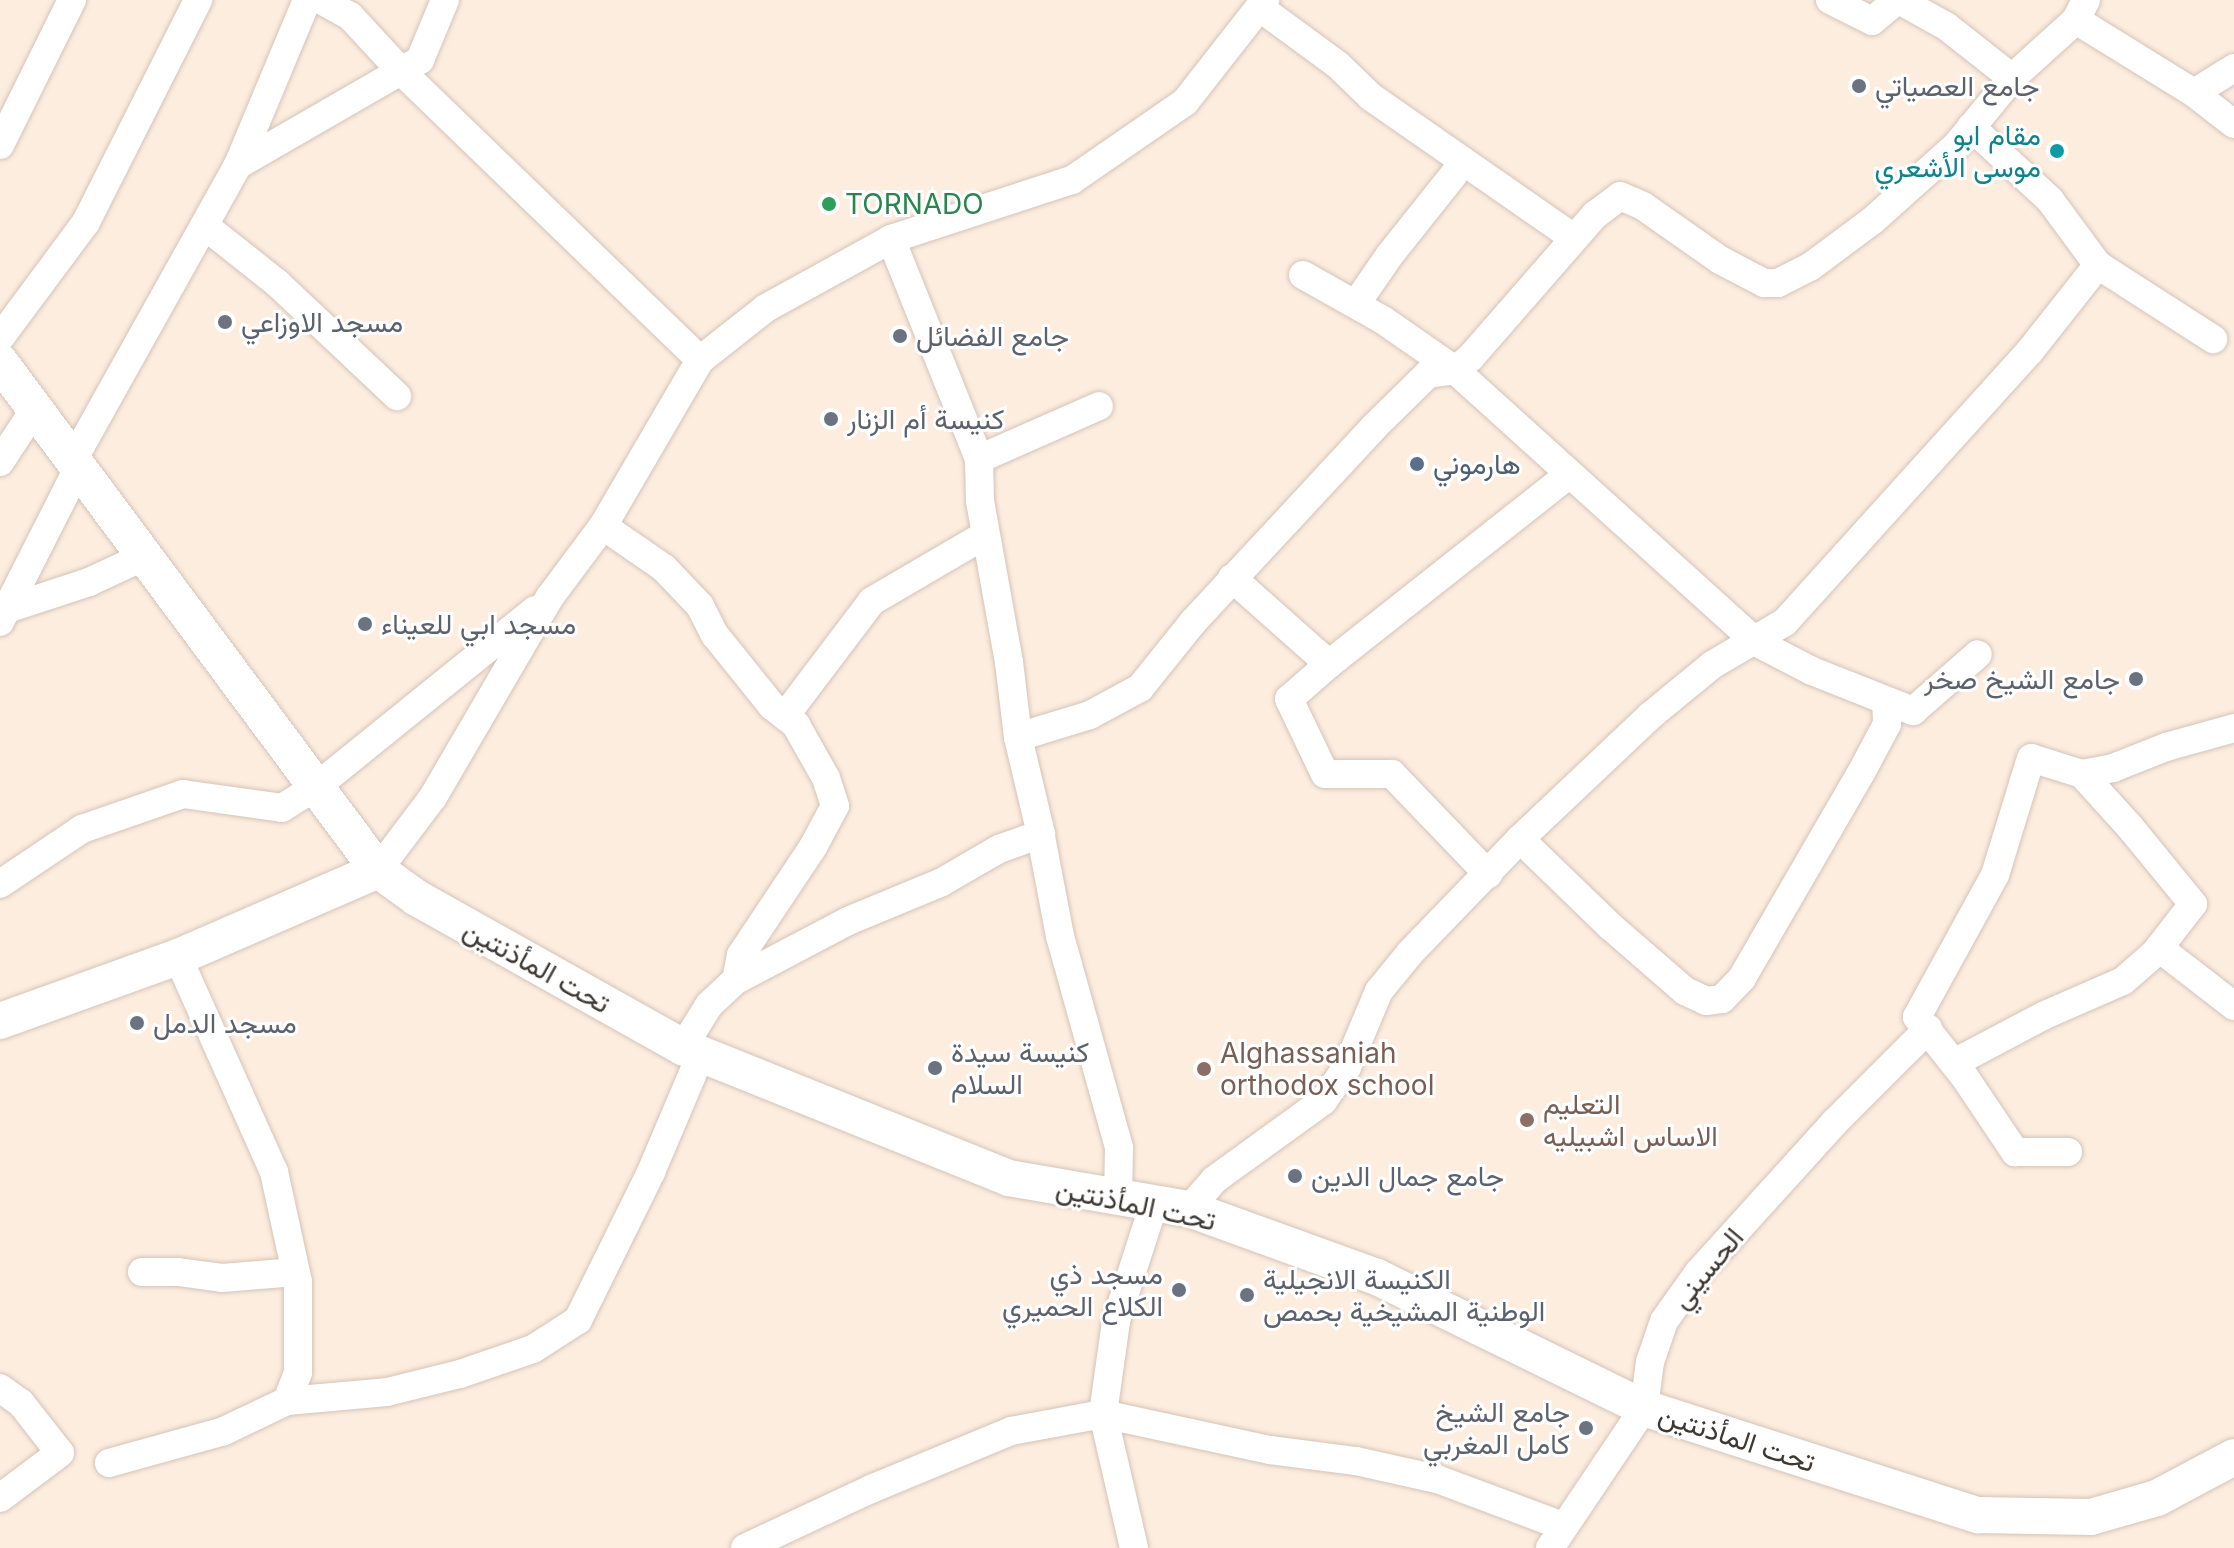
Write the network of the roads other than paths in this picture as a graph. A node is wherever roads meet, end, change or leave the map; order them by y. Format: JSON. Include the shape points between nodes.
{"nodes":[{"id":1,"x":72,"y":0,"type":"edge"},
{"id":2,"x":198,"y":0,"type":"edge"},
{"id":3,"x":307,"y":0,"type":"edge"},
{"id":4,"x":321,"y":0,"type":"edge"},
{"id":5,"x":445,"y":0,"type":"edge"},
{"id":6,"x":1830,"y":0,"type":"edge"},
{"id":7,"x":1898,"y":0,"type":"edge"},
{"id":8,"x":1262,"y":3,"type":"edge"},
{"id":9,"x":2081,"y":10,"type":"edge"},
{"id":10,"x":2234,"y":68,"type":"edge"},
{"id":11,"x":401,"y":71,"type":"junction"},
{"id":12,"x":2012,"y":78,"type":"junction"},
{"id":13,"x":2194,"y":93,"type":"junction"},
{"id":14,"x":2234,"y":124,"type":"edge"},
{"id":15,"x":1971,"y":127,"type":"junction"},
{"id":16,"x":0,"y":145,"type":"edge"},
{"id":17,"x":1463,"y":163,"type":"junction"},
{"id":18,"x":238,"y":165,"type":"junction"},
{"id":19,"x":205,"y":226,"type":"junction"},
{"id":20,"x":1574,"y":238,"type":"junction"},
{"id":21,"x":891,"y":239,"type":"junction"},
{"id":22,"x":2098,"y":265,"type":"junction"},
{"id":23,"x":1303,"y":275,"type":"dead end"},
{"id":24,"x":1356,"y":304,"type":"junction"},
{"id":25,"x":0,"y":338,"type":"edge"},
{"id":26,"x":2213,"y":339,"type":"dead end"},
{"id":27,"x":700,"y":360,"type":"junction"},
{"id":28,"x":0,"y":362,"type":"edge"},
{"id":29,"x":1455,"y":370,"type":"junction"},
{"id":30,"x":397,"y":396,"type":"dead end"},
{"id":31,"x":1099,"y":406,"type":"dead end"},
{"id":32,"x":35,"y":409,"type":"junction"},
{"id":33,"x":979,"y":459,"type":"junction"},
{"id":34,"x":73,"y":460,"type":"junction"},
{"id":35,"x":0,"y":462,"type":"edge"},
{"id":36,"x":1568,"y":475,"type":"junction"},
{"id":37,"x":603,"y":526,"type":"junction"},
{"id":38,"x":985,"y":535,"type":"junction"},
{"id":39,"x":145,"y":556,"type":"junction"},
{"id":40,"x":1232,"y":578,"type":"junction"},
{"id":41,"x":550,"y":597,"type":"junction"},
{"id":42,"x":4,"y":616,"type":"edge"},
{"id":43,"x":1756,"y":642,"type":"junction"},
{"id":44,"x":1978,"y":654,"type":"dead end"},
{"id":45,"x":1329,"y":664,"type":"junction"},
{"id":46,"x":1886,"y":701,"type":"junction"},
{"id":47,"x":785,"y":716,"type":"junction"},
{"id":48,"x":2234,"y":728,"type":"edge"},
{"id":49,"x":1018,"y":737,"type":"junction"},
{"id":50,"x":2082,"y":774,"type":"junction"},
{"id":51,"x":317,"y":786,"type":"junction"},
{"id":52,"x":1041,"y":834,"type":"junction"},
{"id":53,"x":1520,"y":839,"type":"junction"},
{"id":54,"x":378,"y":870,"type":"junction"},
{"id":55,"x":1488,"y":874,"type":"junction"},
{"id":56,"x":0,"y":884,"type":"edge"},
{"id":57,"x":2159,"y":948,"type":"junction"},
{"id":58,"x":178,"y":957,"type":"junction"},
{"id":59,"x":736,"y":980,"type":"junction"},
{"id":60,"x":2234,"y":1006,"type":"edge"},
{"id":61,"x":0,"y":1021,"type":"edge"},
{"id":62,"x":1928,"y":1029,"type":"junction"},
{"id":63,"x":692,"y":1051,"type":"junction"},
{"id":64,"x":1954,"y":1063,"type":"junction"},
{"id":65,"x":2068,"y":1152,"type":"dead end"},
{"id":66,"x":1118,"y":1198,"type":"junction"},
{"id":67,"x":1171,"y":1207,"type":"junction"},
{"id":68,"x":142,"y":1272,"type":"dead end"},
{"id":69,"x":296,"y":1272,"type":"junction"},
{"id":70,"x":0,"y":1388,"type":"edge"},
{"id":71,"x":287,"y":1401,"type":"junction"},
{"id":72,"x":1644,"y":1408,"type":"junction"},
{"id":73,"x":1103,"y":1414,"type":"junction"},
{"id":74,"x":2234,"y":1457,"type":"edge"},
{"id":75,"x":109,"y":1463,"type":"dead end"},
{"id":76,"x":0,"y":1498,"type":"edge"},
{"id":77,"x":1556,"y":1537,"type":"edge"},
{"id":78,"x":745,"y":1548,"type":"edge"},
{"id":79,"x":1134,"y":1548,"type":"edge"}],
"edges":[{"from":1,"to":16,"type":"street"},
{"from":2,"to":25,"type":"street","via":[[86,222]]},
{"from":3,"to":18,"type":"street"},
{"from":4,"to":11,"type":"street","via":[[350,16]]},
{"from":5,"to":11,"type":"street","via":[[420,60]]},
{"from":6,"to":7,"type":"street","via":[[1872,21]]},
{"from":7,"to":12,"type":"street","via":[[1946,26]]},
{"from":8,"to":17,"type":"street","via":[[1371,97]]},
{"from":8,"to":21,"type":"street","via":[[1185,102],[1072,180]]},
{"from":9,"to":12,"type":"street"},
{"from":9,"to":13,"type":"street"},
{"from":10,"to":13,"type":"street"},
{"from":11,"to":18,"type":"street"},
{"from":11,"to":27,"type":"street"},
{"from":12,"to":15,"type":"street"},
{"from":13,"to":14,"type":"street"},
{"from":15,"to":20,"type":"street","via":[[1872,221],[1810,267],[1778,283],[1764,283],[1720,260],[1620,196]]},
{"from":15,"to":22,"type":"street","via":[[2050,200]]},
{"from":17,"to":20,"type":"street"},
{"from":17,"to":24,"type":"street"},
{"from":18,"to":19,"type":"street"},
{"from":19,"to":30,"type":"street","via":[[277,283]]},
{"from":19,"to":34,"type":"street"},
{"from":20,"to":29,"type":"street"},
{"from":21,"to":27,"type":"street","via":[[766,308]]},
{"from":21,"to":33,"type":"street"},
{"from":22,"to":26,"type":"street"},
{"from":22,"to":43,"type":"street","via":[[2030,351],[1785,622]]},
{"from":23,"to":24,"type":"street"},
{"from":24,"to":29,"type":"street"},
{"from":27,"to":37,"type":"street"},
{"from":28,"to":32,"type":"street","name":"تحت المأذنتين"},
{"from":29,"to":36,"type":"street"},
{"from":29,"to":40,"type":"street","via":[[1428,374]]},
{"from":31,"to":33,"type":"street"},
{"from":32,"to":34,"type":"street","name":"تحت المأذنتين"},
{"from":32,"to":35,"type":"street"},
{"from":33,"to":38,"type":"street"},
{"from":34,"to":39,"type":"street","name":"تحت المأذنتين"},
{"from":34,"to":42,"type":"street","via":[[74,476]]},
{"from":36,"to":43,"type":"street"},
{"from":36,"to":45,"type":"street"},
{"from":37,"to":41,"type":"street"},
{"from":37,"to":47,"type":"street","via":[[664,568]]},
{"from":38,"to":47,"type":"street","via":[[872,601]]},
{"from":38,"to":49,"type":"street"},
{"from":39,"to":42,"type":"street"},
{"from":39,"to":51,"type":"street","name":"تحت المأذنتين"},
{"from":40,"to":45,"type":"street"},
{"from":40,"to":49,"type":"street","via":[[1140,688],[1090,715]]},
{"from":41,"to":51,"type":"street"},
{"from":41,"to":54,"type":"street","via":[[433,797]]},
{"from":43,"to":46,"type":"street"},
{"from":43,"to":53,"type":"street","via":[[1712,665],[1650,716]]},
{"from":44,"to":46,"type":"street","via":[[1913,711]]},
{"from":45,"to":55,"type":"street","via":[[1289,699],[1325,774],[1392,774]]},
{"from":46,"to":53,"type":"street","via":[[1887,724],[1861,773],[1742,978],[1722,999],[1706,1001],[1685,991]]},
{"from":47,"to":59,"type":"street","via":[[796,725],[826,778],[835,806],[741,955]]},
{"from":48,"to":50,"type":"street"},
{"from":49,"to":52,"type":"street"},
{"from":50,"to":57,"type":"street","via":[[2193,904]]},
{"from":50,"to":62,"type":"street","via":[[2031,758],[1995,875],[1917,1017]]},
{"from":51,"to":54,"type":"street","name":"تحت المأذنتين"},
{"from":51,"to":56,"type":"street","via":[[282,808],[183,794],[82,829]]},
{"from":52,"to":59,"type":"street","via":[[848,921]]},
{"from":52,"to":66,"type":"street","via":[[1060,936],[1119,1148]]},
{"from":53,"to":55,"type":"street"},
{"from":54,"to":58,"type":"street"},
{"from":54,"to":63,"type":"street","name":"تحت المأذنتين","via":[[417,898]]},
{"from":55,"to":67,"type":"street","via":[[1379,991],[1347,1067],[1323,1101]]},
{"from":57,"to":60,"type":"street"},
{"from":57,"to":64,"type":"street","via":[[2123,981]]},
{"from":58,"to":61,"type":"street"},
{"from":58,"to":69,"type":"street","via":[[274,1172]]},
{"from":59,"to":63,"type":"street","via":[[709,1005]]},
{"from":62,"to":64,"type":"street"},
{"from":62,"to":72,"type":"street","name":"الحسيني","via":[[1699,1272],[1664,1321],[1650,1362]]},
{"from":63,"to":66,"type":"street","name":"تحت المأذنتين","via":[[1009,1178]]},
{"from":63,"to":71,"type":"street","via":[[651,1172],[578,1320],[533,1349],[460,1374],[387,1392]]},
{"from":64,"to":65,"type":"street","via":[[2015,1152]]},
{"from":66,"to":67,"type":"street","name":"تحت المأذنتين"},
{"from":67,"to":72,"type":"street","name":"تحت المأذنتين","via":[[1377,1277]]},
{"from":67,"to":73,"type":"street","via":[[1116,1321]]},
{"from":68,"to":69,"type":"street","via":[[222,1278]]},
{"from":69,"to":71,"type":"street","via":[[298,1373]]},
{"from":70,"to":76,"type":"street","via":[[21,1403],[60,1453]]},
{"from":71,"to":75,"type":"street","via":[[224,1431]]},
{"from":72,"to":74,"type":"street","name":"تحت المأذنتين","via":[[1978,1515],[2091,1517],[2157,1498]]},
{"from":72,"to":77,"type":"street","name":"الحسيني"},
{"from":73,"to":77,"type":"street","via":[[1437,1479]]},
{"from":73,"to":78,"type":"street","via":[[1011,1431]]},
{"from":73,"to":79,"type":"street"}]}
